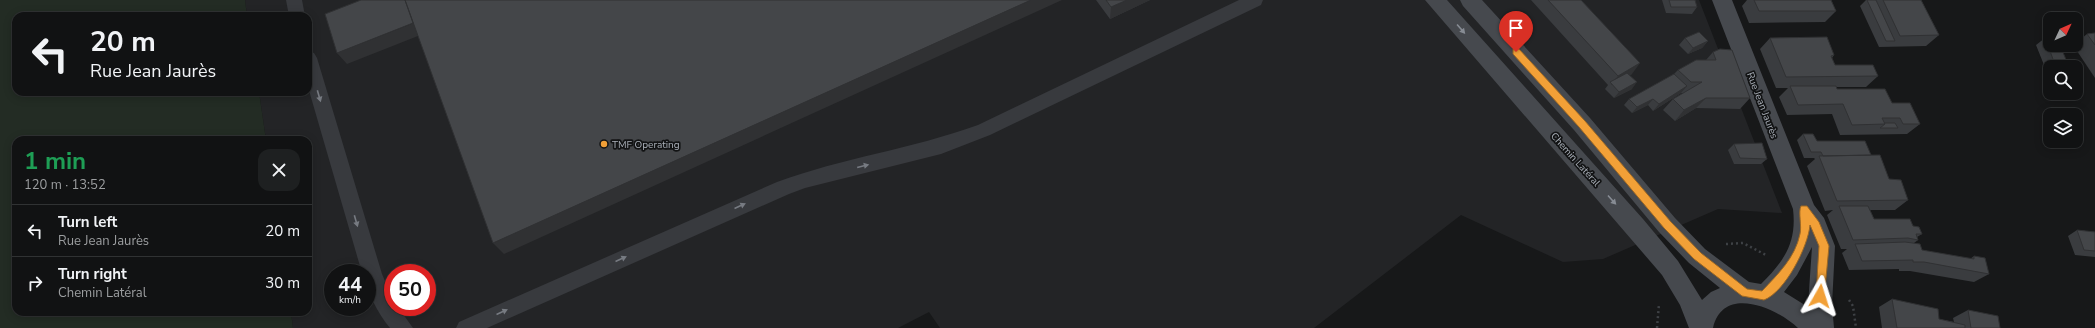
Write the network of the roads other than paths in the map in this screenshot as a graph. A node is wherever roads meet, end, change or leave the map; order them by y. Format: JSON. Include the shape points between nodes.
{"nodes":[{"id":1,"x":294,"y":0,"type":"edge"},
{"id":2,"x":1255,"y":0,"type":"edge"},
{"id":3,"x":1435,"y":0,"type":"edge"},
{"id":4,"x":1470,"y":0,"type":"edge"},
{"id":5,"x":1722,"y":0,"type":"edge"},
{"id":6,"x":296,"y":12,"type":"edge"},
{"id":7,"x":312,"y":72,"type":"edge"},
{"id":8,"x":1804,"y":209,"type":"junction"},
{"id":9,"x":1754,"y":294,"type":"junction"},
{"id":10,"x":403,"y":328,"type":"edge"},
{"id":11,"x":466,"y":328,"type":"edge"},
{"id":12,"x":1701,"y":328,"type":"edge"},
{"id":13,"x":1814,"y":328,"type":"edge"},
{"id":14,"x":1822,"y":328,"type":"edge"}],
"edges":[{"from":1,"to":6,"type":"lane"},
{"from":11,"to":2,"type":"lane","one_way":true,"via":[[784,188],[805,180],[941,146],[984,130]]},
{"from":3,"to":12,"type":"street","name":"Chemin Latéral","one_way":true,"via":[[1636,226],[1686,290]]},
{"from":4,"to":9,"type":"street","via":[[1578,119],[1667,225],[1698,256]]},
{"from":5,"to":8,"type":"street","name":"Rue Jean Jaurès"},
{"from":7,"to":10,"type":"lane","one_way":true,"via":[[372,274],[385,305]]},
{"from":8,"to":9,"type":"street","name":"Rue Jean Jaurès","via":[[1806,226],[1796,257],[1785,275]]},
{"from":8,"to":14,"type":"street","name":"Rue Jean Jaurès","via":[[1816,225],[1824,246],[1820,305]]},
{"from":9,"to":12,"type":"street","via":[[1735,294],[1717,302],[1707,312]]},
{"from":9,"to":13,"type":"street","via":[[1794,309]]}]}
